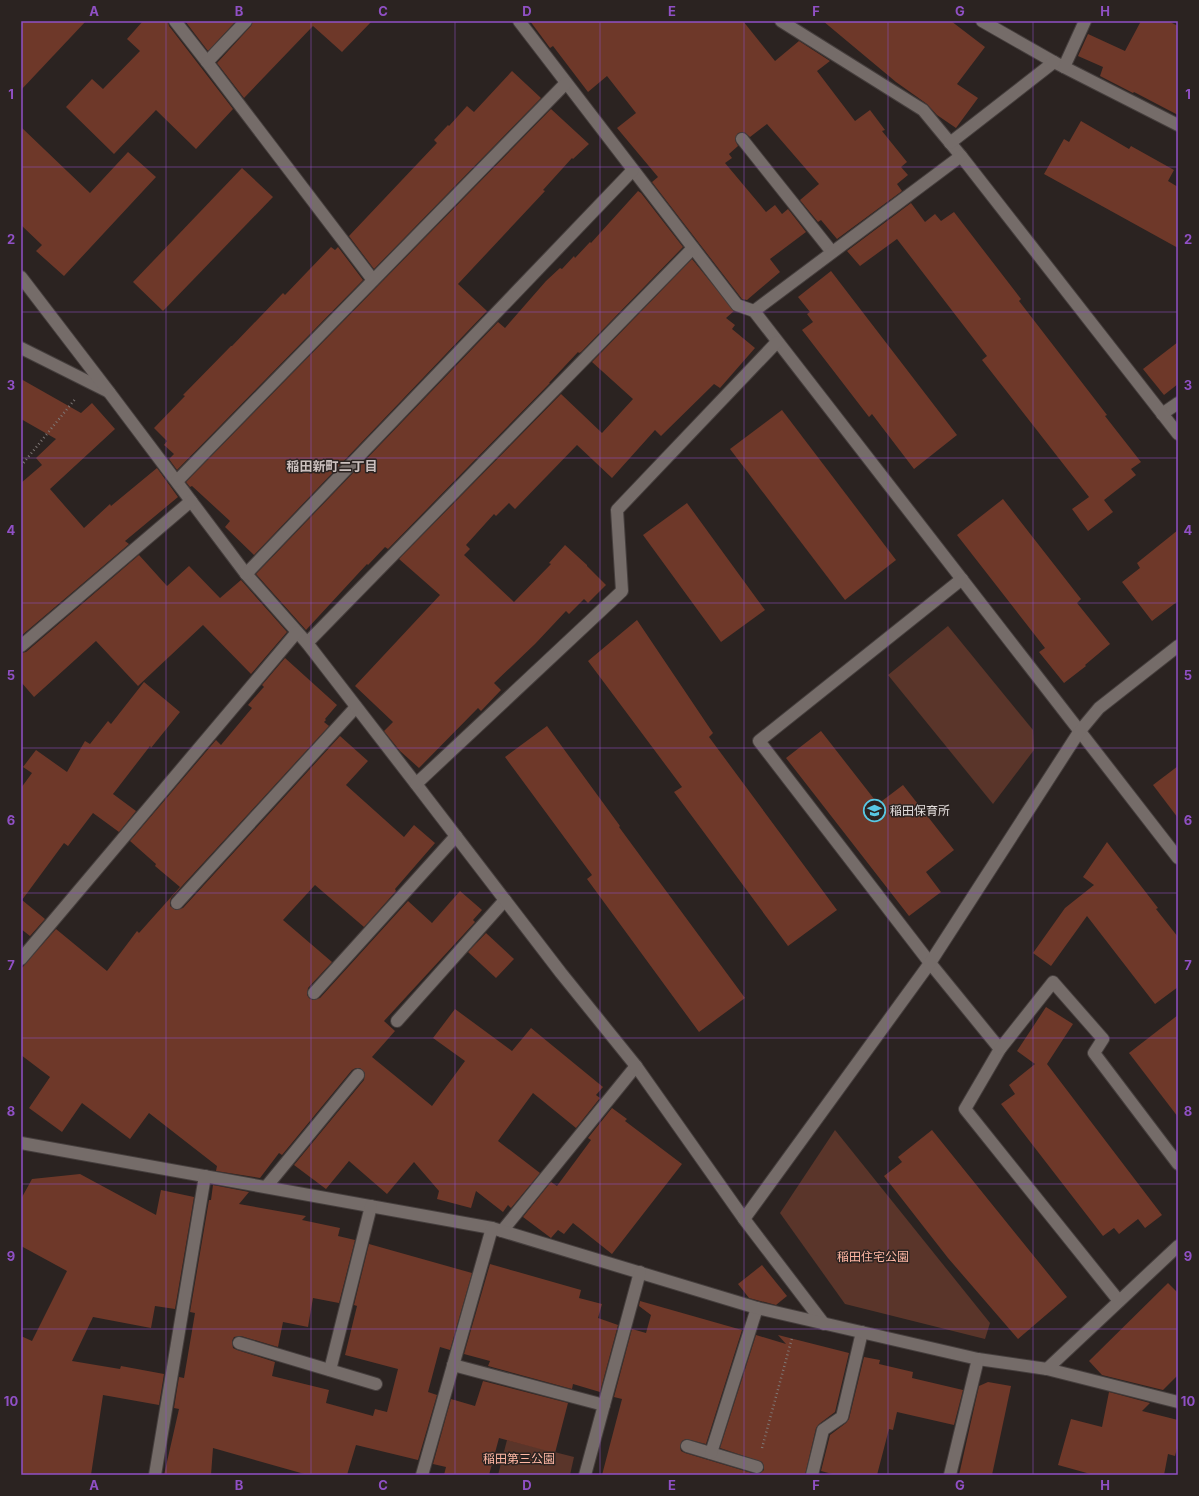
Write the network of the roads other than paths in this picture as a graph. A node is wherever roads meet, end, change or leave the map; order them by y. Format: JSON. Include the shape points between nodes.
{"nodes":[{"id":1,"x":175,"y":21,"type":"edge"},
{"id":2,"x":246,"y":21,"type":"edge"},
{"id":3,"x":518,"y":21,"type":"edge"},
{"id":4,"x":781,"y":21,"type":"edge"},
{"id":5,"x":982,"y":21,"type":"edge"},
{"id":6,"x":1085,"y":21,"type":"edge"},
{"id":7,"x":207,"y":62,"type":"junction"},
{"id":8,"x":1059,"y":65,"type":"junction"},
{"id":9,"x":566,"y":83,"type":"junction"},
{"id":10,"x":1178,"y":125,"type":"edge"},
{"id":11,"x":742,"y":139,"type":"dead end"},
{"id":12,"x":950,"y":143,"type":"junction"},
{"id":13,"x":961,"y":156,"type":"junction"},
{"id":14,"x":633,"y":170,"type":"junction"},
{"id":15,"x":693,"y":248,"type":"junction"},
{"id":16,"x":832,"y":252,"type":"junction"},
{"id":17,"x":21,"y":277,"type":"edge"},
{"id":18,"x":373,"y":280,"type":"junction"},
{"id":19,"x":754,"y":311,"type":"junction"},
{"id":20,"x":778,"y":342,"type":"junction"},
{"id":21,"x":21,"y":348,"type":"edge"},
{"id":22,"x":109,"y":392,"type":"junction"},
{"id":23,"x":1178,"y":403,"type":"edge"},
{"id":24,"x":1162,"y":414,"type":"junction"},
{"id":25,"x":1178,"y":434,"type":"edge"},
{"id":26,"x":176,"y":481,"type":"junction"},
{"id":27,"x":192,"y":501,"type":"junction"},
{"id":28,"x":246,"y":574,"type":"junction"},
{"id":29,"x":962,"y":579,"type":"junction"},
{"id":30,"x":297,"y":632,"type":"junction"},
{"id":31,"x":307,"y":643,"type":"junction"},
{"id":32,"x":21,"y":646,"type":"edge"},
{"id":33,"x":1178,"y":646,"type":"edge"},
{"id":34,"x":356,"y":707,"type":"junction"},
{"id":35,"x":1079,"y":732,"type":"junction"},
{"id":36,"x":416,"y":784,"type":"junction"},
{"id":37,"x":456,"y":836,"type":"junction"},
{"id":38,"x":1178,"y":858,"type":"edge"},
{"id":39,"x":505,"y":900,"type":"junction"},
{"id":40,"x":177,"y":904,"type":"dead end"},
{"id":41,"x":21,"y":959,"type":"edge"},
{"id":42,"x":930,"y":963,"type":"junction"},
{"id":43,"x":314,"y":993,"type":"dead end"},
{"id":44,"x":397,"y":1021,"type":"dead end"},
{"id":45,"x":1000,"y":1049,"type":"junction"},
{"id":46,"x":636,"y":1066,"type":"junction"},
{"id":47,"x":358,"y":1075,"type":"dead end"},
{"id":48,"x":21,"y":1143,"type":"edge"},
{"id":49,"x":1178,"y":1164,"type":"edge"},
{"id":50,"x":205,"y":1176,"type":"junction"},
{"id":51,"x":266,"y":1187,"type":"junction"},
{"id":52,"x":371,"y":1206,"type":"junction"},
{"id":53,"x":744,"y":1219,"type":"junction"},
{"id":54,"x":497,"y":1230,"type":"junction"},
{"id":55,"x":1178,"y":1246,"type":"edge"},
{"id":56,"x":640,"y":1272,"type":"junction"},
{"id":57,"x":1119,"y":1301,"type":"junction"},
{"id":58,"x":756,"y":1308,"type":"junction"},
{"id":59,"x":824,"y":1324,"type":"junction"},
{"id":60,"x":862,"y":1332,"type":"junction"},
{"id":61,"x":239,"y":1343,"type":"dead end"},
{"id":62,"x":978,"y":1359,"type":"junction"},
{"id":63,"x":453,"y":1365,"type":"junction"},
{"id":64,"x":1047,"y":1369,"type":"junction"},
{"id":65,"x":330,"y":1370,"type":"junction"},
{"id":66,"x":376,"y":1384,"type":"dead end"},
{"id":67,"x":1178,"y":1402,"type":"edge"},
{"id":68,"x":604,"y":1405,"type":"junction"},
{"id":69,"x":688,"y":1446,"type":"dead end"},
{"id":70,"x":711,"y":1453,"type":"junction"},
{"id":71,"x":757,"y":1467,"type":"road end"},
{"id":72,"x":155,"y":1475,"type":"edge"},
{"id":73,"x":422,"y":1475,"type":"edge"},
{"id":74,"x":585,"y":1475,"type":"edge"},
{"id":75,"x":812,"y":1475,"type":"edge"},
{"id":76,"x":950,"y":1475,"type":"edge"}],
"edges":[{"from":1,"to":7,"type":"street"},
{"from":2,"to":7,"type":"street"},
{"from":3,"to":9,"type":"street"},
{"from":4,"to":12,"type":"street","via":[[923,110]]},
{"from":5,"to":8,"type":"street"},
{"from":6,"to":8,"type":"street"},
{"from":7,"to":18,"type":"street"},
{"from":8,"to":10,"type":"street"},
{"from":8,"to":12,"type":"street"},
{"from":9,"to":14,"type":"street"},
{"from":9,"to":18,"type":"street"},
{"from":11,"to":16,"type":"street"},
{"from":12,"to":13,"type":"street"},
{"from":13,"to":16,"type":"street"},
{"from":13,"to":24,"type":"street"},
{"from":14,"to":15,"type":"street"},
{"from":14,"to":28,"type":"street"},
{"from":15,"to":19,"type":"street","via":[[737,305]]},
{"from":15,"to":31,"type":"street"},
{"from":16,"to":19,"type":"street"},
{"from":17,"to":22,"type":"street"},
{"from":18,"to":26,"type":"street"},
{"from":19,"to":20,"type":"street"},
{"from":20,"to":29,"type":"street"},
{"from":20,"to":36,"type":"street","via":[[617,510],[622,591]]},
{"from":21,"to":22,"type":"street"},
{"from":22,"to":26,"type":"street"},
{"from":23,"to":24,"type":"street"},
{"from":24,"to":25,"type":"street"},
{"from":26,"to":27,"type":"street"},
{"from":27,"to":28,"type":"street"},
{"from":27,"to":32,"type":"street"},
{"from":28,"to":30,"type":"street"},
{"from":29,"to":35,"type":"street"},
{"from":29,"to":42,"type":"street","via":[[759,741]]},
{"from":30,"to":31,"type":"street"},
{"from":30,"to":41,"type":"street"},
{"from":31,"to":34,"type":"street"},
{"from":33,"to":35,"type":"street","via":[[1099,708]]},
{"from":34,"to":36,"type":"street"},
{"from":34,"to":40,"type":"street"},
{"from":35,"to":38,"type":"street"},
{"from":35,"to":42,"type":"street"},
{"from":36,"to":37,"type":"street"},
{"from":37,"to":39,"type":"street"},
{"from":37,"to":43,"type":"street"},
{"from":39,"to":44,"type":"street"},
{"from":39,"to":46,"type":"street"},
{"from":42,"to":45,"type":"street"},
{"from":42,"to":53,"type":"street"},
{"from":45,"to":49,"type":"street","via":[[1053,982],[1103,1039],[1094,1053]]},
{"from":45,"to":57,"type":"street","via":[[965,1109]]},
{"from":46,"to":53,"type":"street"},
{"from":46,"to":54,"type":"street"},
{"from":47,"to":51,"type":"street"},
{"from":48,"to":50,"type":"street"},
{"from":50,"to":51,"type":"street"},
{"from":50,"to":72,"type":"street"},
{"from":51,"to":52,"type":"street"},
{"from":52,"to":54,"type":"street"},
{"from":52,"to":65,"type":"street"},
{"from":53,"to":59,"type":"street"},
{"from":54,"to":56,"type":"street"},
{"from":54,"to":63,"type":"street"},
{"from":55,"to":57,"type":"street"},
{"from":56,"to":58,"type":"street"},
{"from":56,"to":68,"type":"street"},
{"from":57,"to":64,"type":"street"},
{"from":58,"to":59,"type":"street"},
{"from":58,"to":70,"type":"street"},
{"from":59,"to":60,"type":"street"},
{"from":60,"to":62,"type":"street"},
{"from":60,"to":75,"type":"street","via":[[842,1417],[823,1430]]},
{"from":61,"to":65,"type":"street"},
{"from":62,"to":64,"type":"street"},
{"from":62,"to":76,"type":"street"},
{"from":63,"to":68,"type":"street"},
{"from":63,"to":73,"type":"street"},
{"from":64,"to":67,"type":"street"},
{"from":65,"to":66,"type":"street"},
{"from":68,"to":74,"type":"street"},
{"from":69,"to":70,"type":"street"},
{"from":70,"to":71,"type":"street"}]}
